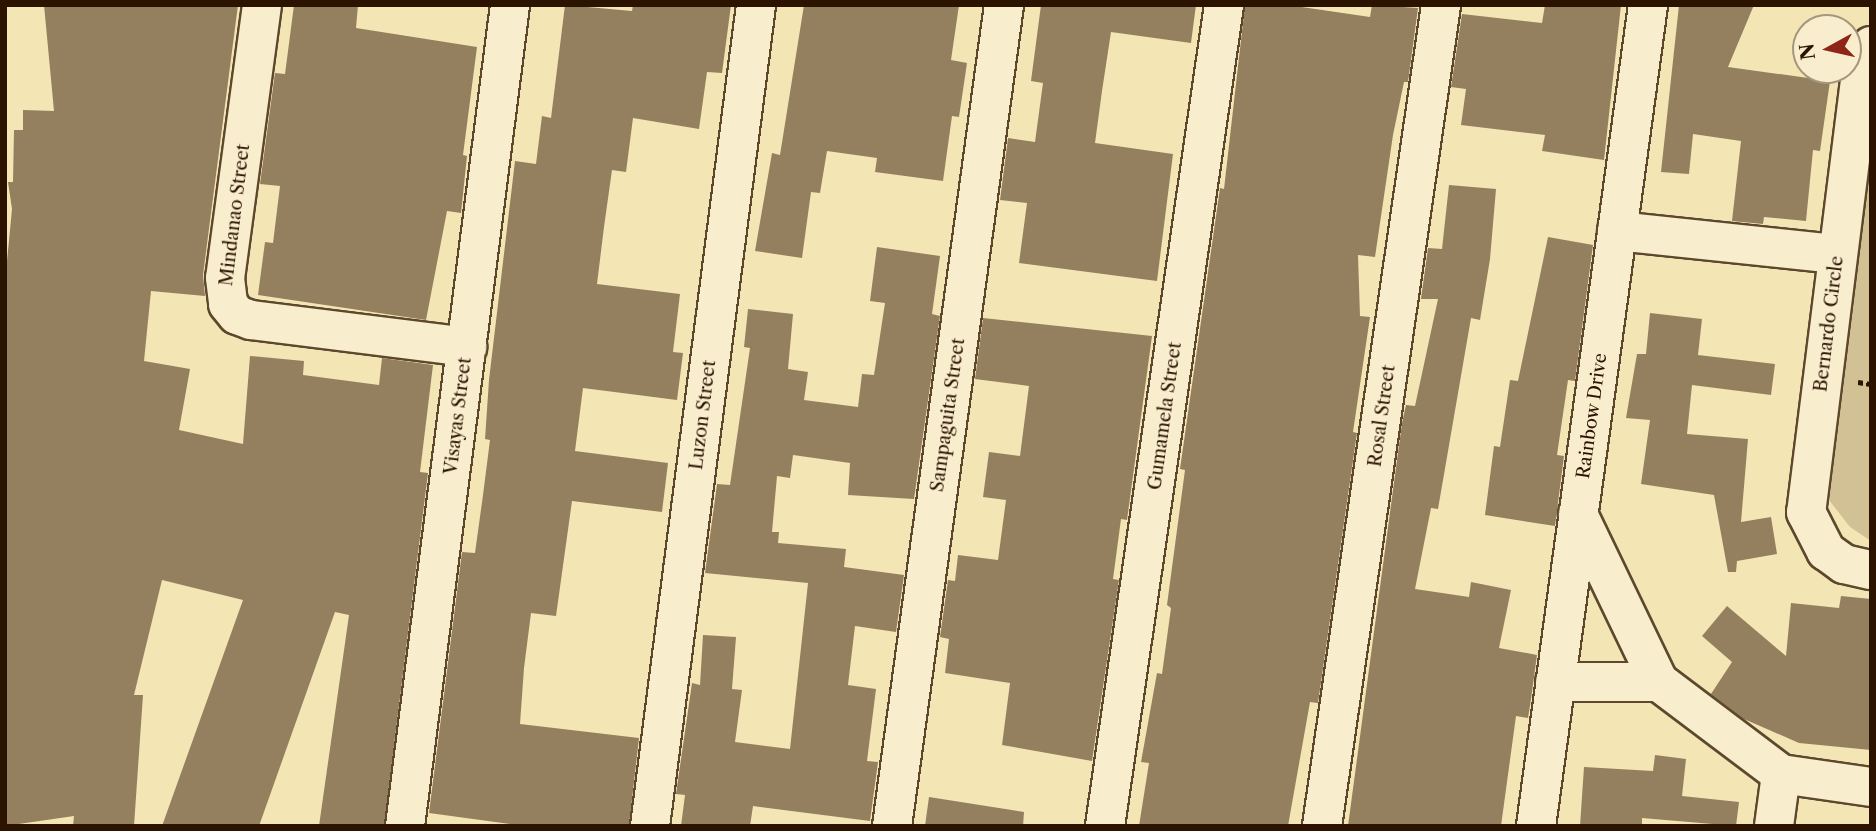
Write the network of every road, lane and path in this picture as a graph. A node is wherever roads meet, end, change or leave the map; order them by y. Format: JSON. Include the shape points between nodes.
{"nodes":[{"id":1,"x":262,"y":5,"type":"edge"},
{"id":2,"x":510,"y":5,"type":"edge"},
{"id":3,"x":756,"y":5,"type":"edge"},
{"id":4,"x":1004,"y":5,"type":"edge"},
{"id":5,"x":1224,"y":5,"type":"edge"},
{"id":6,"x":1441,"y":5,"type":"edge"},
{"id":7,"x":1648,"y":5,"type":"edge"},
{"id":8,"x":1871,"y":46,"type":"edge"},
{"id":9,"x":1617,"y":231,"type":"junction"},
{"id":10,"x":1837,"y":254,"type":"junction"},
{"id":11,"x":467,"y":347,"type":"junction"},
{"id":12,"x":1578,"y":514,"type":"junction"},
{"id":13,"x":1871,"y":570,"type":"edge"},
{"id":14,"x":1556,"y":682,"type":"junction"},
{"id":15,"x":1659,"y":682,"type":"junction"},
{"id":16,"x":1781,"y":774,"type":"junction"},
{"id":17,"x":1871,"y":787,"type":"edge"},
{"id":18,"x":405,"y":826,"type":"edge"},
{"id":19,"x":650,"y":826,"type":"edge"},
{"id":20,"x":892,"y":826,"type":"edge"},
{"id":21,"x":1105,"y":826,"type":"edge"},
{"id":22,"x":1322,"y":826,"type":"edge"},
{"id":23,"x":1536,"y":826,"type":"edge"},
{"id":24,"x":1774,"y":826,"type":"edge"}],
"edges":[{"from":1,"to":11,"type":"street","name":"Mindanao Street","via":[[225,278],[228,304],[237,315],[251,320]]},
{"from":2,"to":11,"type":"street","name":"Visayas Street"},
{"from":3,"to":19,"type":"street","name":"Luzon Street"},
{"from":4,"to":20,"type":"street","name":"Sampaguita Street"},
{"from":5,"to":21,"type":"street","name":"Gumamela Street"},
{"from":6,"to":22,"type":"street","name":"Rosal Street"},
{"from":7,"to":9,"type":"street","name":"Rainbow Drive"},
{"from":8,"to":10,"type":"street","name":"Bernardo Circle","via":[[1864,56]]},
{"from":9,"to":10,"type":"street"},
{"from":9,"to":12,"type":"street","name":"Rainbow Drive"},
{"from":10,"to":13,"type":"street","name":"Bernardo Circle","via":[[1806,512],[1826,551],[1843,564]]},
{"from":11,"to":18,"type":"street","name":"Visayas Street"},
{"from":12,"to":14,"type":"street","name":"Rainbow Drive"},
{"from":12,"to":15,"type":"street"},
{"from":14,"to":15,"type":"street"},
{"from":14,"to":23,"type":"street","name":"Rainbow Drive"},
{"from":15,"to":16,"type":"street"},
{"from":16,"to":17,"type":"street"},
{"from":16,"to":24,"type":"street"}]}
